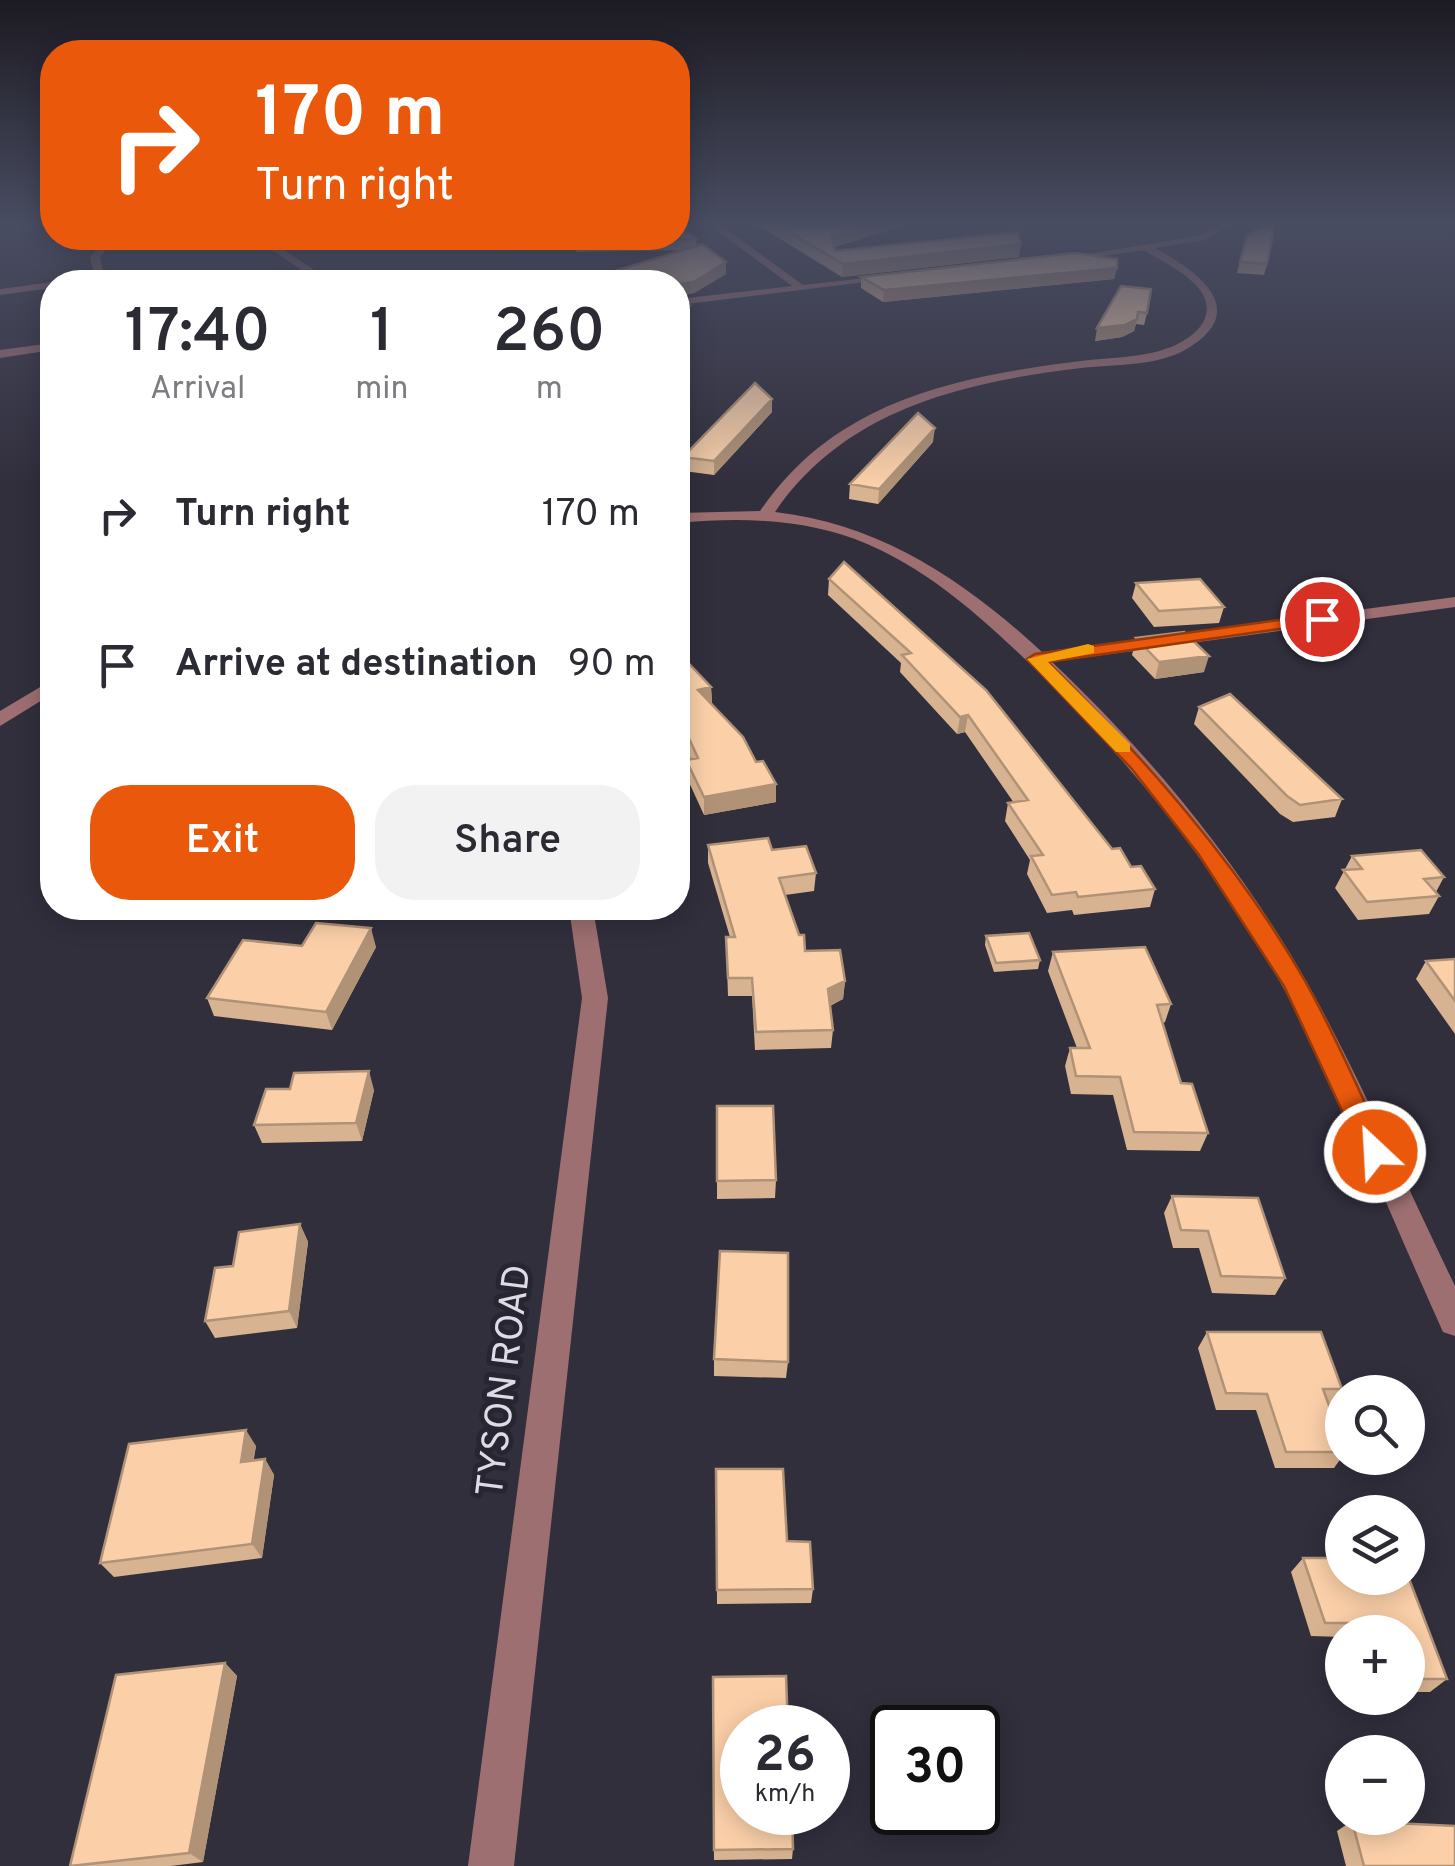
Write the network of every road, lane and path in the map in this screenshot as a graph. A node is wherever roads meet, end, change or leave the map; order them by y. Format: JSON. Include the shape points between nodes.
{"nodes":[{"id":1,"x":1212,"y":311,"type":"edge"},
{"id":2,"x":40,"y":349,"type":"edge"},
{"id":3,"x":0,"y":354,"type":"edge"},
{"id":4,"x":765,"y":516,"type":"junction"},
{"id":5,"x":690,"y":518,"type":"edge"},
{"id":6,"x":1455,"y":602,"type":"edge"},
{"id":7,"x":1035,"y":659,"type":"junction"},
{"id":8,"x":40,"y":694,"type":"edge"},
{"id":9,"x":0,"y":720,"type":"edge"},
{"id":10,"x":582,"y":920,"type":"edge"},
{"id":11,"x":1455,"y":1321,"type":"edge"},
{"id":12,"x":490,"y":1866,"type":"edge"}],
"edges":[{"from":1,"to":4,"type":"street","via":[[1187,344],[1159,354],[992,378],[863,423],[800,468]]},
{"from":2,"to":3,"type":"street"},
{"from":4,"to":5,"type":"street"},
{"from":4,"to":7,"type":"street","via":[[896,550],[958,592]]},
{"from":6,"to":7,"type":"street"},
{"from":7,"to":11,"type":"street","via":[[1139,765],[1206,851],[1294,984]]},
{"from":8,"to":9,"type":"street"},
{"from":10,"to":12,"type":"street","name":"TYSON ROAD","via":[[595,998]]}]}
